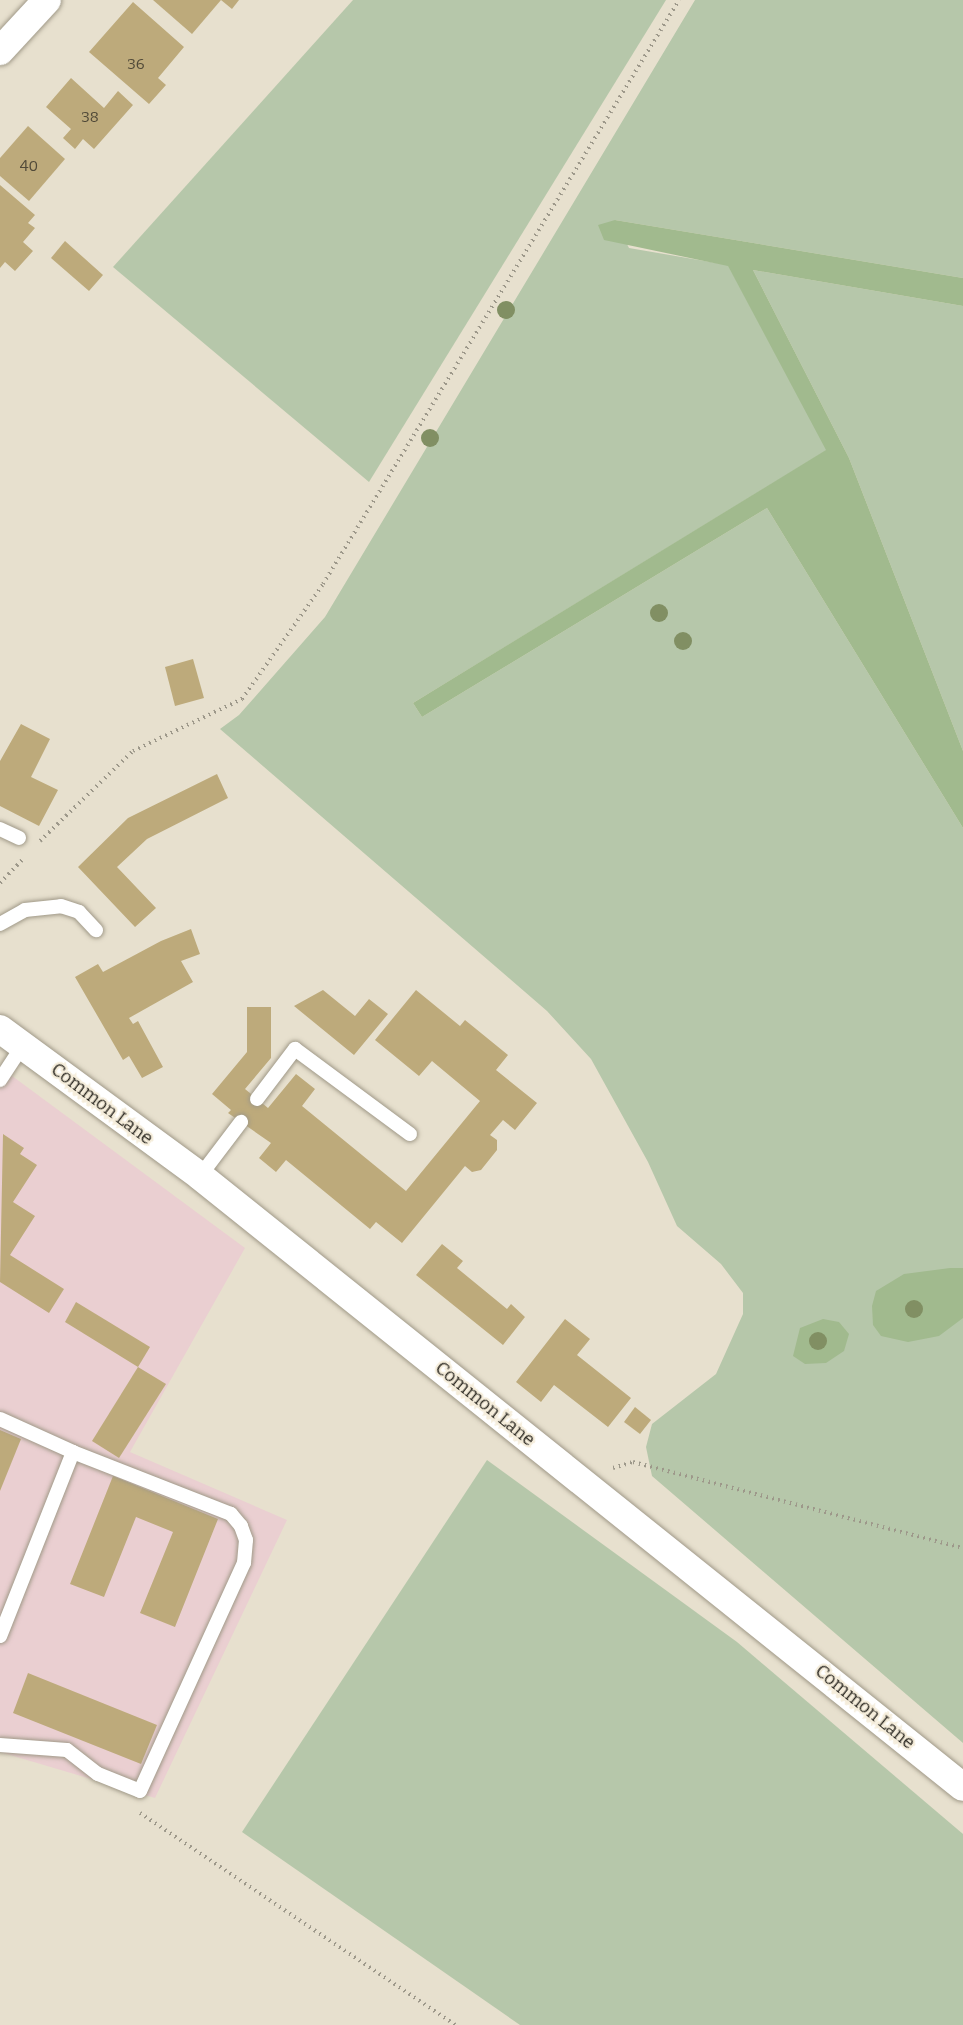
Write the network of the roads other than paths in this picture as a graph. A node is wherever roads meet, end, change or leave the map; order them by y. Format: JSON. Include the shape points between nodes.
{"nodes":[{"id":1,"x":47,"y":0,"type":"edge"},
{"id":2,"x":0,"y":51,"type":"edge"},
{"id":3,"x":0,"y":829,"type":"edge"},
{"id":4,"x":19,"y":838,"type":"dead end"},
{"id":5,"x":0,"y":924,"type":"edge"},
{"id":6,"x":96,"y":930,"type":"dead end"},
{"id":7,"x":11,"y":1037,"type":"edge"},
{"id":8,"x":0,"y":1080,"type":"edge"},
{"id":9,"x":258,"y":1099,"type":"dead end"},
{"id":10,"x":241,"y":1122,"type":"dead end"},
{"id":11,"x":410,"y":1134,"type":"dead end"},
{"id":12,"x":200,"y":1176,"type":"junction"},
{"id":13,"x":0,"y":1419,"type":"edge"},
{"id":14,"x":73,"y":1452,"type":"junction"},
{"id":15,"x":0,"y":1636,"type":"edge"},
{"id":16,"x":0,"y":1745,"type":"edge"},
{"id":17,"x":963,"y":1787,"type":"edge"}],
"edges":[{"from":1,"to":2,"type":"street"},
{"from":3,"to":4,"type":"lane"},
{"from":5,"to":6,"type":"lane","via":[[25,910],[61,906],[78,912]]},
{"from":7,"to":8,"type":"lane"},
{"from":7,"to":12,"type":"street","name":"Common Lane"},
{"from":9,"to":11,"type":"lane","via":[[295,1049]]},
{"from":10,"to":12,"type":"lane"},
{"from":12,"to":17,"type":"street","name":"Common Lane"},
{"from":13,"to":14,"type":"lane"},
{"from":14,"to":15,"type":"lane"},
{"from":14,"to":16,"type":"lane","via":[[231,1514],[242,1526],[246,1540],[244,1563],[140,1791],[98,1774],[67,1750]]}]}
